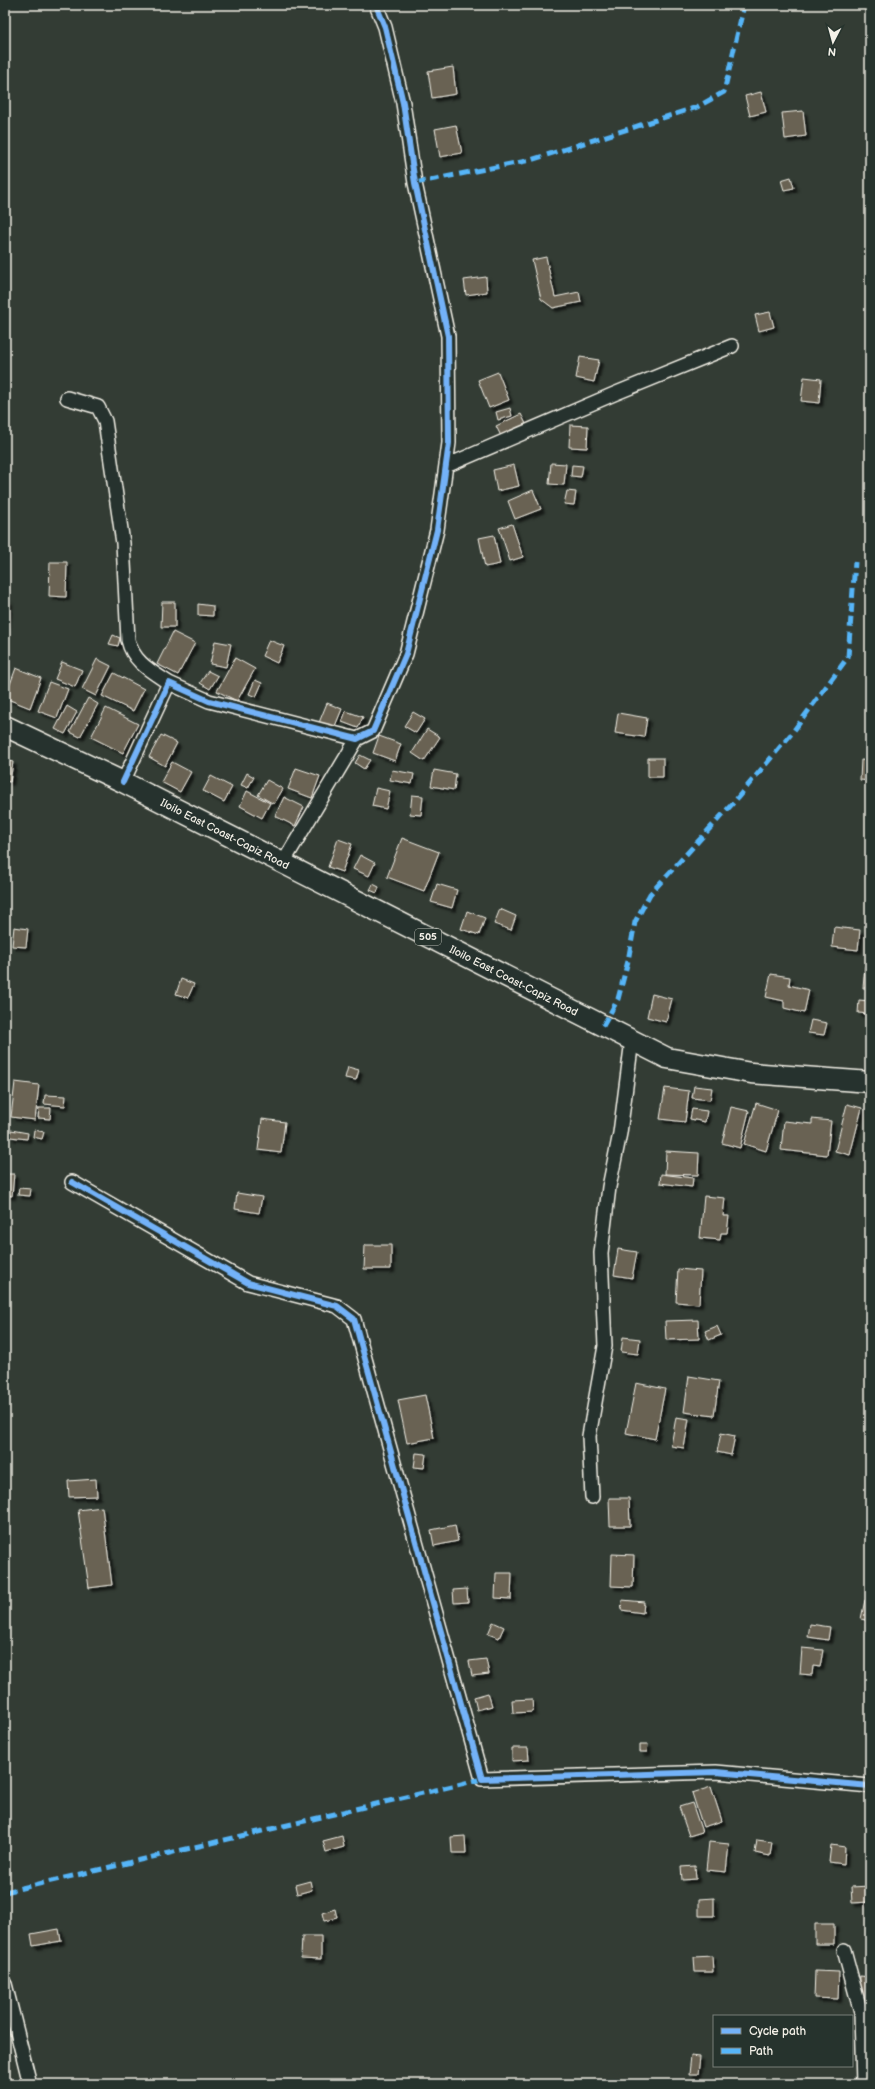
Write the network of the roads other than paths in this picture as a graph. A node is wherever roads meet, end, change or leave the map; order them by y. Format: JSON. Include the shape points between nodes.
{"nodes":[{"id":1,"x":376,"y":5,"type":"edge"},
{"id":2,"x":732,"y":346,"type":"dead end"},
{"id":3,"x":67,"y":398,"type":"dead end"},
{"id":4,"x":446,"y":466,"type":"junction"},
{"id":5,"x":169,"y":683,"type":"junction"},
{"id":6,"x":5,"y":726,"type":"edge"},
{"id":7,"x":357,"y":739,"type":"junction"},
{"id":8,"x":124,"y":782,"type":"junction"},
{"id":9,"x":283,"y":863,"type":"junction"},
{"id":10,"x":632,"y":1040,"type":"junction"},
{"id":11,"x":870,"y":1082,"type":"edge"},
{"id":12,"x":72,"y":1182,"type":"dead end"},
{"id":13,"x":592,"y":1497,"type":"dead end"},
{"id":14,"x":870,"y":1786,"type":"edge"},
{"id":15,"x":844,"y":1950,"type":"dead end"},
{"id":16,"x":5,"y":1984,"type":"edge"},
{"id":17,"x":30,"y":2084,"type":"edge"},
{"id":18,"x":863,"y":2084,"type":"edge"}],
"edges":[{"from":1,"to":4,"type":"street","via":[[385,27],[404,103],[415,183],[448,336],[449,443]]},
{"from":2,"to":4,"type":"street"},
{"from":3,"to":5,"type":"street","via":[[98,407],[105,421],[123,543],[130,650],[138,662]]},
{"from":4,"to":7,"type":"street","via":[[437,530],[406,654],[373,730]]},
{"from":5,"to":7,"type":"street","via":[[209,701]]},
{"from":5,"to":8,"type":"street"},
{"from":6,"to":8,"type":"main road","name":"Iloilo East Coast-Capiz Road","number":"505"},
{"from":7,"to":9,"type":"street"},
{"from":8,"to":9,"type":"main road","name":"Iloilo East Coast-Capiz Road","number":"505"},
{"from":9,"to":10,"type":"main road","name":"Iloilo East Coast-Capiz Road","number":"505"},
{"from":10,"to":11,"type":"main road","name":"Iloilo East Coast-Capiz Road","number":"505","via":[[667,1058],[743,1072]]},
{"from":10,"to":13,"type":"street","via":[[620,1133],[609,1187],[602,1253],[605,1346],[589,1436]]},
{"from":12,"to":14,"type":"street","via":[[248,1284],[337,1306],[354,1319],[482,1779],[716,1772]]},
{"from":15,"to":18,"type":"street","via":[[861,2013]]},
{"from":16,"to":17,"type":"street"}]}
